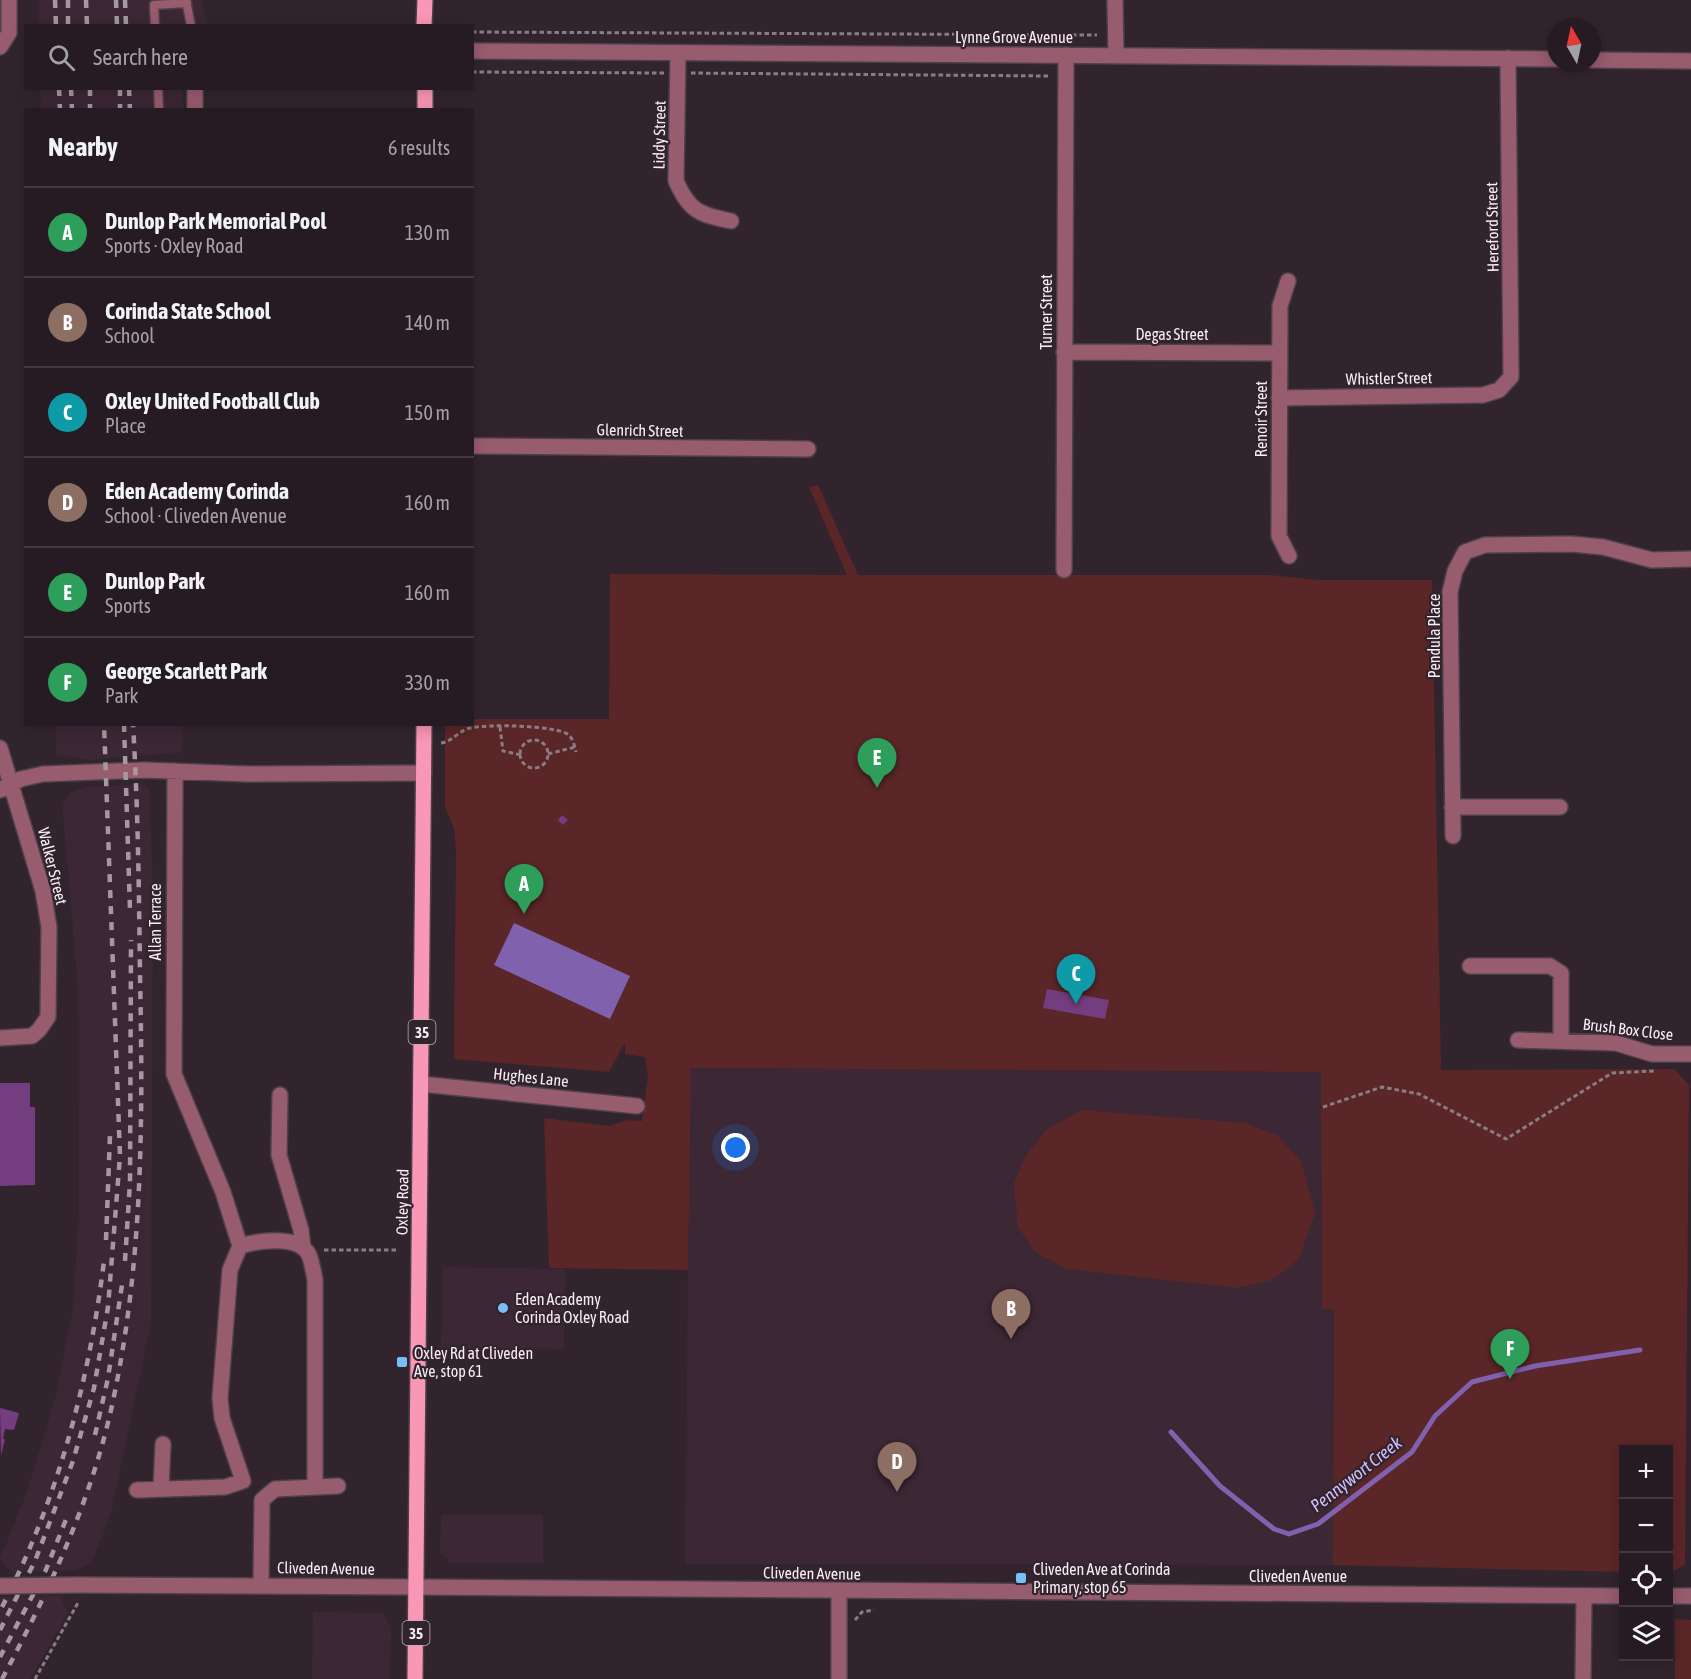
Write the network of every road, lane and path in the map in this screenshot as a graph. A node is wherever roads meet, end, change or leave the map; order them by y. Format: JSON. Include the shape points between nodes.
{"nodes":[{"id":1,"x":9,"y":0,"type":"edge"},
{"id":2,"x":424,"y":0,"type":"edge"},
{"id":3,"x":1115,"y":0,"type":"edge"},
{"id":4,"x":186,"y":2,"type":"edge"},
{"id":5,"x":155,"y":24,"type":"edge"},
{"id":6,"x":191,"y":24,"type":"edge"},
{"id":7,"x":424,"y":24,"type":"edge"},
{"id":8,"x":474,"y":32,"type":"edge"},
{"id":9,"x":1097,"y":35,"type":"dead end"},
{"id":10,"x":0,"y":47,"type":"edge"},
{"id":11,"x":474,"y":51,"type":"edge"},
{"id":12,"x":678,"y":53,"type":"junction"},
{"id":13,"x":1066,"y":55,"type":"junction"},
{"id":14,"x":1116,"y":55,"type":"junction"},
{"id":15,"x":1508,"y":58,"type":"junction"},
{"id":16,"x":1547,"y":59,"type":"edge"},
{"id":17,"x":1601,"y":60,"type":"edge"},
{"id":18,"x":1691,"y":61,"type":"edge"},
{"id":19,"x":474,"y":72,"type":"edge"},
{"id":20,"x":678,"y":73,"type":"junction"},
{"id":21,"x":1050,"y":76,"type":"dead end"},
{"id":22,"x":158,"y":90,"type":"edge"},
{"id":23,"x":195,"y":90,"type":"edge"},
{"id":24,"x":424,"y":90,"type":"edge"},
{"id":25,"x":159,"y":108,"type":"edge"},
{"id":26,"x":195,"y":108,"type":"edge"},
{"id":27,"x":425,"y":108,"type":"edge"},
{"id":28,"x":730,"y":221,"type":"dead end"},
{"id":29,"x":1288,"y":281,"type":"dead end"},
{"id":30,"x":1064,"y":352,"type":"junction"},
{"id":31,"x":1280,"y":353,"type":"junction"},
{"id":32,"x":1499,"y":390,"type":"joint"},
{"id":33,"x":1279,"y":398,"type":"junction"},
{"id":34,"x":474,"y":446,"type":"edge"},
{"id":35,"x":808,"y":449,"type":"dead end"},
{"id":36,"x":1289,"y":556,"type":"dead end"},
{"id":37,"x":1691,"y":560,"type":"edge"},
{"id":38,"x":1064,"y":570,"type":"dead end"},
{"id":39,"x":424,"y":726,"type":"edge"},
{"id":40,"x":500,"y":728,"type":"junction"},
{"id":41,"x":441,"y":743,"type":"dead end"},
{"id":42,"x":575,"y":747,"type":"junction"},
{"id":43,"x":0,"y":748,"type":"edge"},
{"id":44,"x":576,"y":752,"type":"dead end"},
{"id":45,"x":548,"y":754,"type":"junction"},
{"id":46,"x":521,"y":755,"type":"junction"},
{"id":47,"x":175,"y":771,"type":"junction"},
{"id":48,"x":424,"y":773,"type":"junction"},
{"id":49,"x":6,"y":788,"type":"edge"},
{"id":50,"x":1452,"y":807,"type":"junction"},
{"id":51,"x":1560,"y":807,"type":"dead end"},
{"id":52,"x":1453,"y":836,"type":"dead end"},
{"id":53,"x":1470,"y":966,"type":"dead end"},
{"id":54,"x":0,"y":1038,"type":"edge"},
{"id":55,"x":1518,"y":1040,"type":"dead end"},
{"id":56,"x":1561,"y":1040,"type":"junction"},
{"id":57,"x":1691,"y":1054,"type":"edge"},
{"id":58,"x":1660,"y":1070,"type":"dead end"},
{"id":59,"x":421,"y":1084,"type":"junction"},
{"id":60,"x":280,"y":1095,"type":"dead end"},
{"id":61,"x":637,"y":1106,"type":"dead end"},
{"id":62,"x":1323,"y":1107,"type":"dead end"},
{"id":63,"x":240,"y":1246,"type":"junction"},
{"id":64,"x":399,"y":1250,"type":"dead end"},
{"id":65,"x":306,"y":1251,"type":"junction"},
{"id":66,"x":163,"y":1444,"type":"dead end"},
{"id":67,"x":243,"y":1481,"type":"junction"},
{"id":68,"x":338,"y":1486,"type":"dead end"},
{"id":69,"x":315,"y":1487,"type":"junction"},
{"id":70,"x":161,"y":1488,"type":"junction"},
{"id":71,"x":137,"y":1490,"type":"dead end"},
{"id":72,"x":262,"y":1500,"type":"junction"},
{"id":73,"x":0,"y":1586,"type":"edge"},
{"id":74,"x":81,"y":1586,"type":"junction"},
{"id":75,"x":261,"y":1586,"type":"junction"},
{"id":76,"x":416,"y":1587,"type":"junction"},
{"id":77,"x":839,"y":1592,"type":"junction"},
{"id":78,"x":1584,"y":1596,"type":"junction"},
{"id":79,"x":1619,"y":1596,"type":"edge"},
{"id":80,"x":1673,"y":1596,"type":"edge"},
{"id":81,"x":1691,"y":1596,"type":"edge"},
{"id":82,"x":35,"y":1679,"type":"edge"},
{"id":83,"x":415,"y":1679,"type":"edge"},
{"id":84,"x":839,"y":1679,"type":"edge"},
{"id":85,"x":1583,"y":1679,"type":"edge"}],
"edges":[{"from":1,"to":10,"type":"street","via":[[9,33]]},
{"from":2,"to":7,"type":"main road"},
{"from":3,"to":14,"type":"street"},
{"from":4,"to":5,"type":"lane","via":[[154,5]]},
{"from":4,"to":6,"type":"lane"},
{"from":8,"to":9,"type":"path"},
{"from":11,"to":12,"type":"street","name":"Lynne Grove Avenue"},
{"from":12,"to":13,"type":"street","name":"Lynne Grove Avenue"},
{"from":12,"to":20,"type":"street","name":"Liddy Street"},
{"from":13,"to":14,"type":"street","name":"Lynne Grove Avenue"},
{"from":13,"to":30,"type":"street","name":"Turner Street"},
{"from":14,"to":15,"type":"street","name":"Lynne Grove Avenue"},
{"from":15,"to":16,"type":"street","name":"Lynne Grove Avenue"},
{"from":15,"to":32,"type":"street","name":"Hereford Street","via":[[1512,378]]},
{"from":17,"to":18,"type":"street"},
{"from":19,"to":20,"type":"path"},
{"from":20,"to":21,"type":"path"},
{"from":20,"to":28,"type":"street","name":"Liddy Street","via":[[676,181],[685,200],[703,216]]},
{"from":22,"to":25,"type":"lane"},
{"from":23,"to":26,"type":"street"},
{"from":24,"to":27,"type":"main road"},
{"from":29,"to":31,"type":"street","name":"Renoir Street","via":[[1280,306]]},
{"from":30,"to":31,"type":"street","name":"Degas Street"},
{"from":30,"to":38,"type":"street","name":"Turner Street"},
{"from":31,"to":33,"type":"street","name":"Renoir Street"},
{"from":32,"to":33,"type":"street","name":"Whistler Street","via":[[1483,395]]},
{"from":33,"to":36,"type":"street","name":"Renoir Street","via":[[1280,536]]},
{"from":34,"to":35,"type":"street","name":"Glenrich Street"},
{"from":37,"to":50,"type":"street","name":"Pendula Place","via":[[1652,560],[1603,547],[1571,544],[1485,545],[1465,552],[1450,592]]},
{"from":39,"to":48,"type":"main road","name":"Oxley Road","number":"35"},
{"from":40,"to":41,"type":"path","via":[[467,729]]},
{"from":40,"to":42,"type":"path","via":[[556,730],[570,736]]},
{"from":40,"to":46,"type":"path","via":[[503,751]]},
{"from":42,"to":44,"type":"path"},
{"from":42,"to":45,"type":"path"},
{"from":43,"to":49,"type":"street","name":"Walker Street"},
{"from":45,"to":46,"type":"path","via":[[541,766],[533,767],[525,764]]},
{"from":45,"to":46,"type":"path","via":[[542,743],[534,740],[525,744]]},
{"from":47,"to":48,"type":"street"},
{"from":47,"to":49,"type":"street","via":[[43,774],[21,779]]},
{"from":47,"to":63,"type":"street","name":"Allan Terrace","via":[[174,1074],[223,1192]]},
{"from":48,"to":59,"type":"main road","name":"Oxley Road","number":"35"},
{"from":49,"to":54,"type":"street","name":"Walker Street","via":[[43,891],[49,927],[48,1017],[32,1036]]},
{"from":50,"to":51,"type":"street"},
{"from":50,"to":52,"type":"street","name":"Pendula Place"},
{"from":53,"to":56,"type":"street","name":"Brush Box Close","via":[[1550,966],[1561,973]]},
{"from":55,"to":56,"type":"street","name":"Brush Box Close"},
{"from":56,"to":57,"type":"street","name":"Brush Box Close","via":[[1616,1043],[1652,1054]]},
{"from":58,"to":62,"type":"path","via":[[1612,1073],[1506,1139],[1419,1094],[1382,1087]]},
{"from":59,"to":61,"type":"street","name":"Hughes Lane"},
{"from":59,"to":76,"type":"main road","name":"Oxley Road","number":"35"},
{"from":60,"to":65,"type":"street","via":[[279,1155]]},
{"from":63,"to":65,"type":"street","via":[[289,1242]]},
{"from":63,"to":67,"type":"street","via":[[230,1270],[220,1398],[222,1418]]},
{"from":64,"to":65,"type":"path"},
{"from":65,"to":69,"type":"street","via":[[315,1279],[316,1299]]},
{"from":66,"to":70,"type":"street"},
{"from":67,"to":70,"type":"street","via":[[225,1487]]},
{"from":67,"to":72,"type":"street"},
{"from":68,"to":69,"type":"street"},
{"from":69,"to":72,"type":"street","via":[[275,1489]]},
{"from":70,"to":71,"type":"street"},
{"from":72,"to":75,"type":"street"},
{"from":73,"to":74,"type":"street","name":"Cliveden Avenue","bridge":true},
{"from":74,"to":75,"type":"street","name":"Cliveden Avenue"},
{"from":74,"to":82,"type":"path"},
{"from":75,"to":76,"type":"street","name":"Cliveden Avenue"},
{"from":76,"to":77,"type":"street","name":"Cliveden Avenue"},
{"from":76,"to":83,"type":"main road","name":"Oxley Road","number":"35"},
{"from":77,"to":78,"type":"street","name":"Cliveden Avenue"},
{"from":77,"to":84,"type":"street"},
{"from":78,"to":79,"type":"street","name":"Cliveden Avenue"},
{"from":78,"to":85,"type":"street"},
{"from":80,"to":81,"type":"street"}]}
